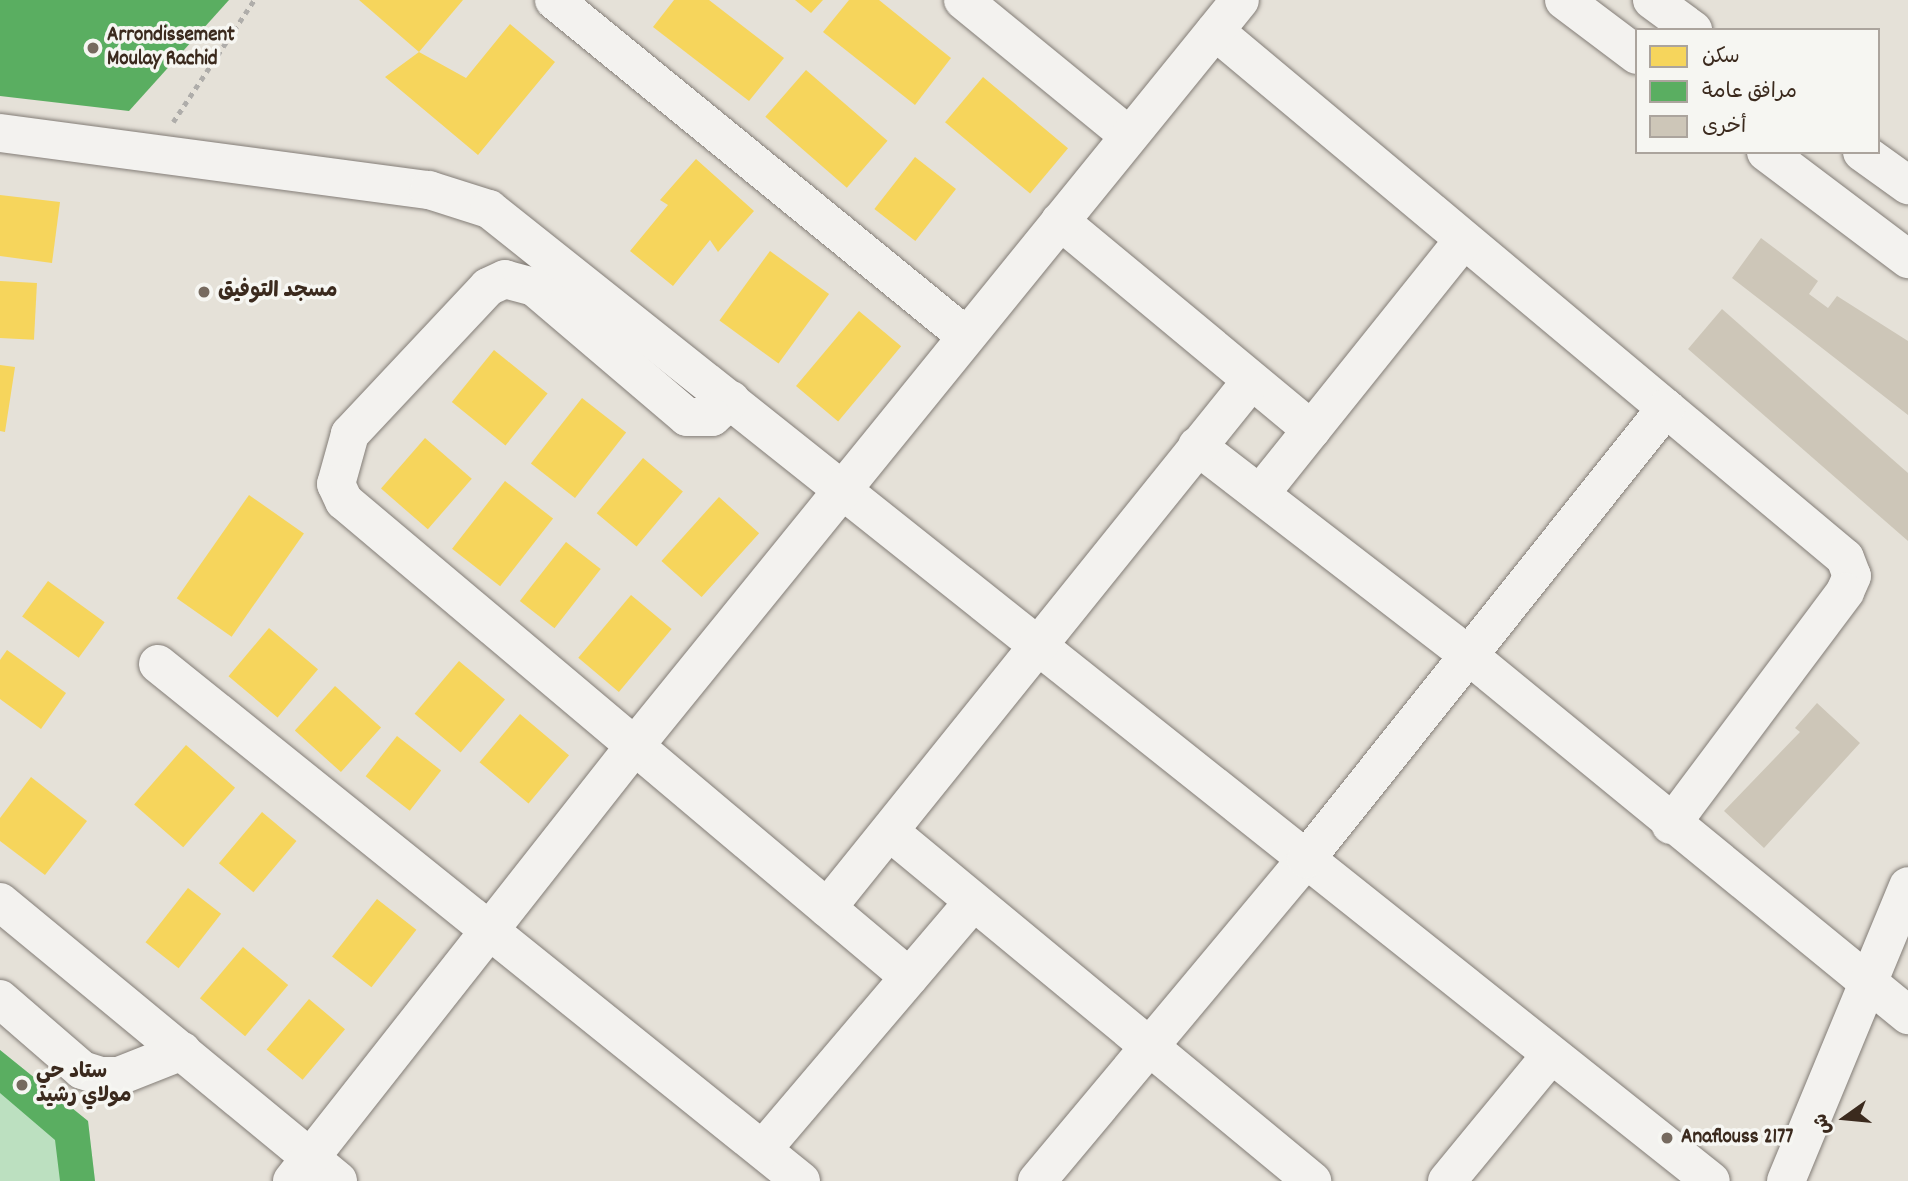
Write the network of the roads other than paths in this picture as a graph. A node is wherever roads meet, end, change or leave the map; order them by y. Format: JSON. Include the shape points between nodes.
{"nodes":[{"id":1,"x":554,"y":0,"type":"edge"},
{"id":2,"x":963,"y":0,"type":"edge"},
{"id":3,"x":1240,"y":0,"type":"edge"},
{"id":4,"x":1564,"y":0,"type":"edge"},
{"id":5,"x":1652,"y":0,"type":"edge"},
{"id":6,"x":1690,"y":28,"type":"edge"},
{"id":7,"x":1215,"y":31,"type":"junction"},
{"id":8,"x":1635,"y":53,"type":"edge"},
{"id":9,"x":0,"y":133,"type":"edge"},
{"id":10,"x":1127,"y":134,"type":"junction"},
{"id":11,"x":1769,"y":154,"type":"edge"},
{"id":12,"x":1865,"y":154,"type":"edge"},
{"id":13,"x":1908,"y":185,"type":"edge"},
{"id":14,"x":1060,"y":221,"type":"junction"},
{"id":15,"x":1463,"y":241,"type":"junction"},
{"id":16,"x":1908,"y":259,"type":"edge"},
{"id":17,"x":966,"y":336,"type":"junction"},
{"id":18,"x":1251,"y":381,"type":"junction"},
{"id":19,"x":731,"y":400,"type":"junction"},
{"id":20,"x":1666,"y":408,"type":"junction"},
{"id":21,"x":1312,"y":430,"type":"junction"},
{"id":22,"x":1197,"y":446,"type":"junction"},
{"id":23,"x":843,"y":488,"type":"junction"},
{"id":24,"x":1260,"y":494,"type":"junction"},
{"id":25,"x":1043,"y":646,"type":"junction"},
{"id":26,"x":1468,"y":655,"type":"junction"},
{"id":27,"x":158,"y":664,"type":"dead end"},
{"id":28,"x":633,"y":748,"type":"junction"},
{"id":29,"x":1671,"y":825,"type":"junction"},
{"id":30,"x":891,"y":832,"type":"junction"},
{"id":31,"x":1307,"y":859,"type":"junction"},
{"id":32,"x":1908,"y":886,"type":"edge"},
{"id":33,"x":0,"y":902,"type":"edge"},
{"id":34,"x":972,"y":903,"type":"junction"},
{"id":35,"x":827,"y":908,"type":"junction"},
{"id":36,"x":488,"y":932,"type":"junction"},
{"id":37,"x":909,"y":977,"type":"junction"},
{"id":38,"x":1868,"y":982,"type":"junction"},
{"id":39,"x":0,"y":999,"type":"edge"},
{"id":40,"x":1908,"y":1015,"type":"edge"},
{"id":41,"x":1148,"y":1046,"type":"junction"},
{"id":42,"x":182,"y":1051,"type":"junction"},
{"id":43,"x":1550,"y":1056,"type":"junction"},
{"id":44,"x":779,"y":1169,"type":"edge"},
{"id":45,"x":313,"y":1173,"type":"edge"},
{"id":46,"x":1037,"y":1181,"type":"edge"},
{"id":47,"x":1312,"y":1181,"type":"edge"},
{"id":48,"x":1447,"y":1181,"type":"edge"},
{"id":49,"x":1711,"y":1181,"type":"edge"},
{"id":50,"x":1786,"y":1181,"type":"edge"}],
"edges":[{"from":1,"to":17,"type":"street"},
{"from":2,"to":10,"type":"street"},
{"from":3,"to":7,"type":"street"},
{"from":4,"to":8,"type":"street"},
{"from":5,"to":6,"type":"street"},
{"from":7,"to":10,"type":"street"},
{"from":7,"to":15,"type":"street"},
{"from":9,"to":19,"type":"street","via":[[155,149],[462,196],[489,209]]},
{"from":10,"to":14,"type":"street"},
{"from":11,"to":16,"type":"street"},
{"from":12,"to":13,"type":"street"},
{"from":14,"to":17,"type":"street"},
{"from":14,"to":18,"type":"street"},
{"from":15,"to":20,"type":"street"},
{"from":15,"to":21,"type":"street"},
{"from":17,"to":23,"type":"street"},
{"from":18,"to":21,"type":"street"},
{"from":18,"to":22,"type":"street"},
{"from":19,"to":23,"type":"street"},
{"from":19,"to":28,"type":"street","via":[[712,418],[687,417],[534,287],[505,279],[488,287],[351,434],[337,465],[344,500]]},
{"from":20,"to":26,"type":"street"},
{"from":20,"to":29,"type":"street","via":[[1845,558],[1852,576]]},
{"from":21,"to":24,"type":"street"},
{"from":22,"to":24,"type":"street"},
{"from":22,"to":25,"type":"street"},
{"from":23,"to":25,"type":"street"},
{"from":23,"to":28,"type":"street"},
{"from":24,"to":26,"type":"street"},
{"from":25,"to":30,"type":"street"},
{"from":25,"to":31,"type":"street"},
{"from":26,"to":29,"type":"street"},
{"from":26,"to":31,"type":"street"},
{"from":27,"to":36,"type":"street"},
{"from":28,"to":35,"type":"street"},
{"from":28,"to":36,"type":"street"},
{"from":29,"to":38,"type":"street"},
{"from":30,"to":34,"type":"street"},
{"from":30,"to":35,"type":"street"},
{"from":31,"to":41,"type":"street"},
{"from":31,"to":43,"type":"street"},
{"from":32,"to":38,"type":"street"},
{"from":33,"to":42,"type":"street"},
{"from":34,"to":37,"type":"street"},
{"from":34,"to":41,"type":"street"},
{"from":35,"to":37,"type":"street"},
{"from":36,"to":44,"type":"street"},
{"from":36,"to":45,"type":"street"},
{"from":37,"to":44,"type":"street"},
{"from":38,"to":40,"type":"street"},
{"from":38,"to":50,"type":"street"},
{"from":39,"to":42,"type":"street","via":[[82,1070],[101,1076],[119,1076]]},
{"from":41,"to":46,"type":"street"},
{"from":41,"to":47,"type":"street"},
{"from":42,"to":45,"type":"street"},
{"from":43,"to":48,"type":"street"},
{"from":43,"to":49,"type":"street"}]}
